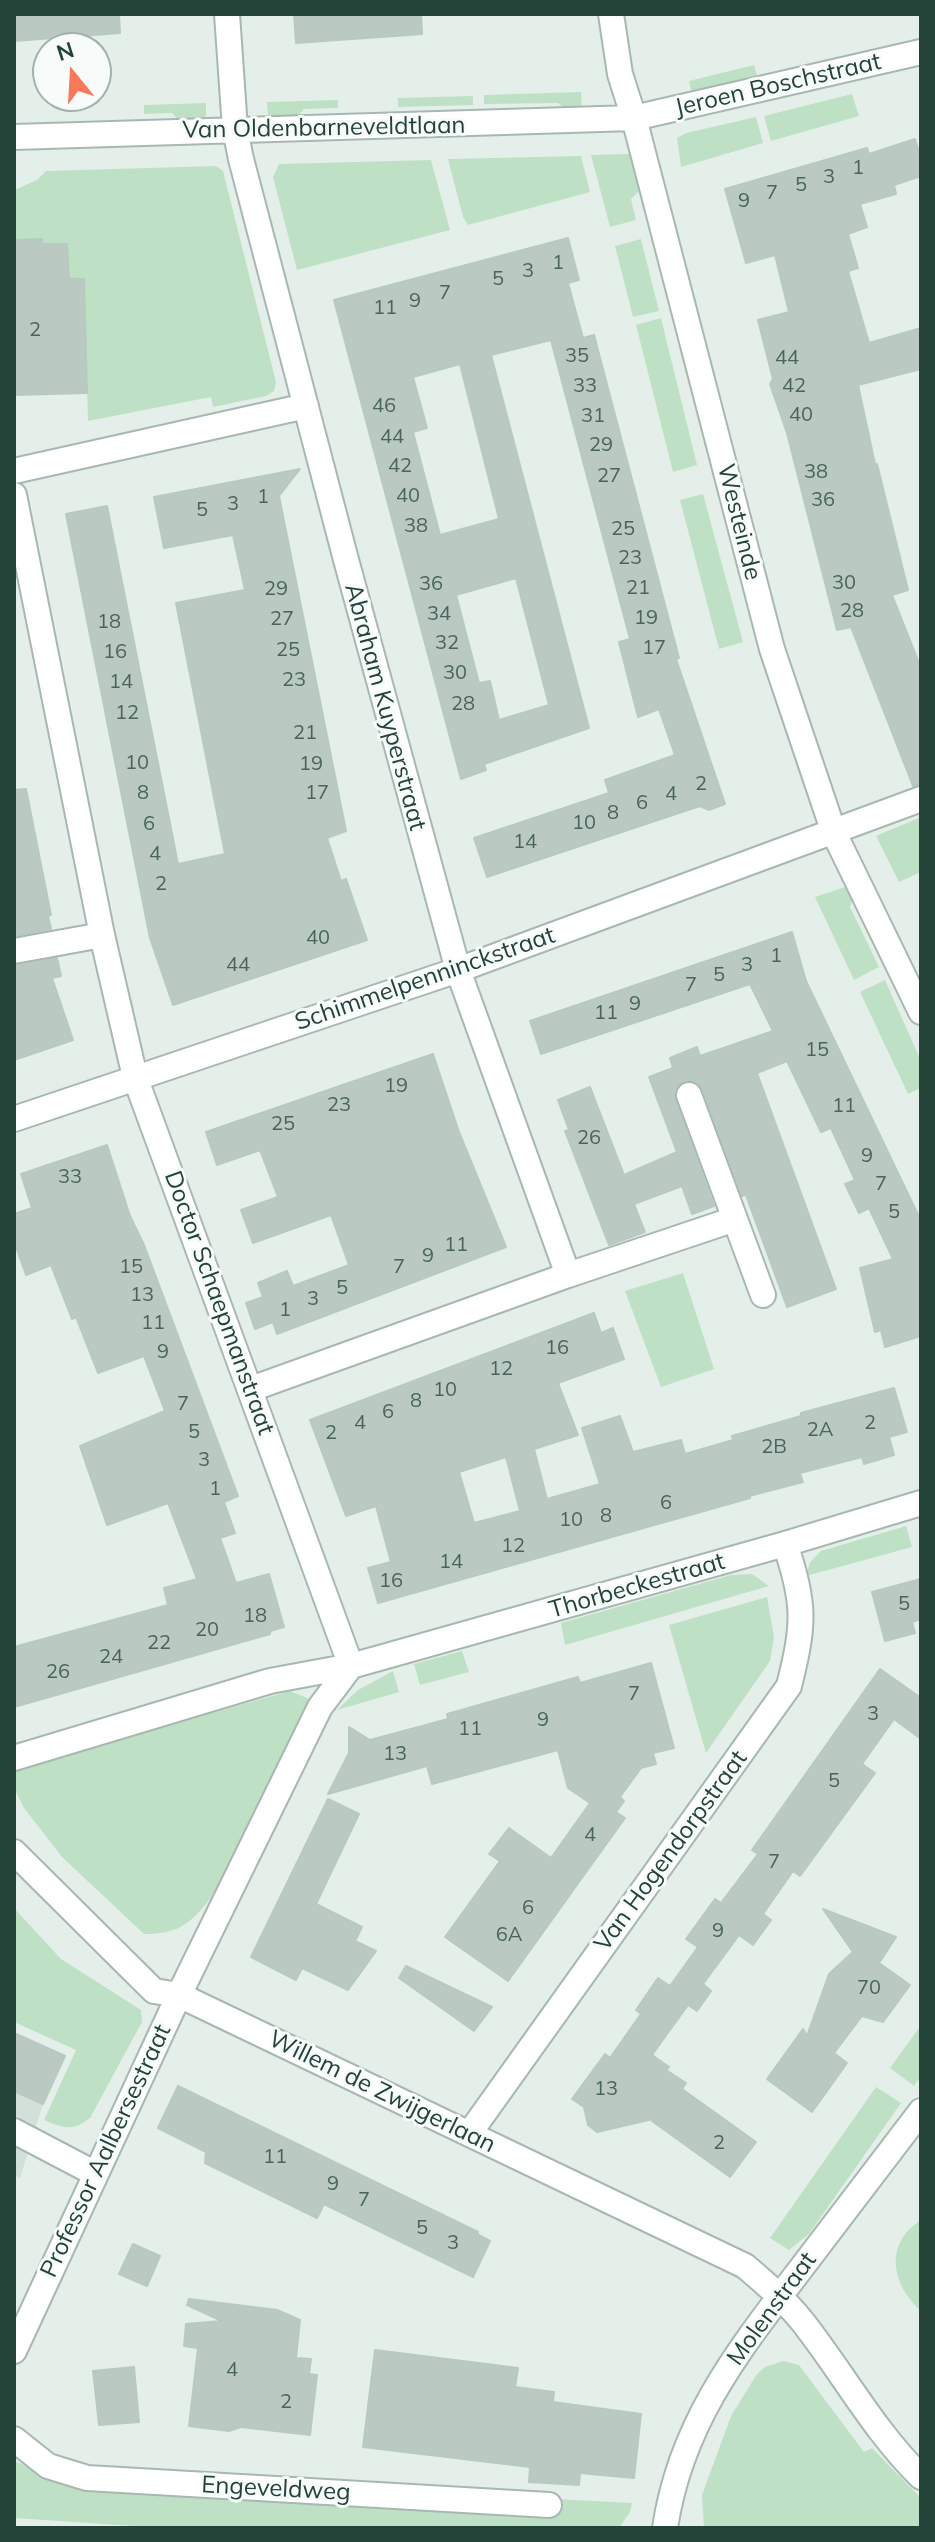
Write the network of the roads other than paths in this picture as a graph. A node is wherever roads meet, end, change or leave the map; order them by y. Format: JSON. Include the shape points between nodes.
{"nodes":[{"id":1,"x":227,"y":14,"type":"edge"},
{"id":2,"x":611,"y":14,"type":"edge"},
{"id":3,"x":921,"y":52,"type":"edge"},
{"id":4,"x":634,"y":118,"type":"junction"},
{"id":5,"x":235,"y":129,"type":"junction"},
{"id":6,"x":14,"y":137,"type":"edge"},
{"id":7,"x":306,"y":406,"type":"junction"},
{"id":8,"x":14,"y":471,"type":"edge"},
{"id":9,"x":14,"y":495,"type":"edge"},
{"id":10,"x":921,"y":799,"type":"edge"},
{"id":11,"x":834,"y":833,"type":"junction"},
{"id":12,"x":102,"y":935,"type":"junction"},
{"id":13,"x":14,"y":951,"type":"edge"},
{"id":14,"x":458,"y":970,"type":"junction"},
{"id":15,"x":921,"y":1012,"type":"edge"},
{"id":16,"x":135,"y":1077,"type":"junction"},
{"id":17,"x":689,"y":1095,"type":"dead end"},
{"id":18,"x":14,"y":1119,"type":"edge"},
{"id":19,"x":735,"y":1219,"type":"junction"},
{"id":20,"x":568,"y":1275,"type":"junction"},
{"id":21,"x":763,"y":1295,"type":"dead end"},
{"id":22,"x":251,"y":1389,"type":"junction"},
{"id":23,"x":921,"y":1503,"type":"edge"},
{"id":24,"x":785,"y":1544,"type":"junction"},
{"id":25,"x":351,"y":1666,"type":"junction"},
{"id":26,"x":14,"y":1758,"type":"edge"},
{"id":27,"x":14,"y":1852,"type":"edge"},
{"id":28,"x":179,"y":1995,"type":"junction"},
{"id":29,"x":921,"y":2111,"type":"edge"},
{"id":30,"x":14,"y":2131,"type":"edge"},
{"id":31,"x":469,"y":2134,"type":"junction"},
{"id":32,"x":94,"y":2173,"type":"junction"},
{"id":33,"x":780,"y":2296,"type":"junction"},
{"id":34,"x":24,"y":2304,"type":"edge"},
{"id":35,"x":14,"y":2351,"type":"edge"},
{"id":36,"x":14,"y":2439,"type":"edge"},
{"id":37,"x":921,"y":2477,"type":"edge"},
{"id":38,"x":549,"y":2505,"type":"dead end"},
{"id":39,"x":665,"y":2528,"type":"edge"}],
"edges":[{"from":1,"to":5,"type":"street","name":"Abraham Kuyperstraat"},
{"from":2,"to":4,"type":"street","name":"Westeinde","via":[[620,74]]},
{"from":3,"to":4,"type":"street","name":"Jeroen Boschstraat"},
{"from":4,"to":5,"type":"street","name":"Van Oldenbarneveldtlaan"},
{"from":4,"to":11,"type":"street","name":"Westeinde","via":[[772,649]]},
{"from":5,"to":6,"type":"street","name":"Van Oldenbarneveldtlaan"},
{"from":5,"to":7,"type":"street","name":"Abraham Kuyperstraat"},
{"from":7,"to":8,"type":"street"},
{"from":7,"to":14,"type":"street","name":"Abraham Kuyperstraat"},
{"from":9,"to":12,"type":"street","name":"Doctor Schaepmanstraat"},
{"from":10,"to":11,"type":"street","name":"Schimmelpenninckstraat"},
{"from":11,"to":14,"type":"street","name":"Schimmelpenninckstraat"},
{"from":11,"to":15,"type":"street","name":"Westeinde"},
{"from":12,"to":13,"type":"street"},
{"from":12,"to":16,"type":"street","name":"Doctor Schaepmanstraat"},
{"from":14,"to":16,"type":"street","name":"Schimmelpenninckstraat"},
{"from":14,"to":20,"type":"street","name":"Abraham Kuyperstraat"},
{"from":16,"to":18,"type":"street","name":"Schimmelpenninckstraat"},
{"from":16,"to":22,"type":"street","name":"Doctor Schaepmanstraat"},
{"from":17,"to":19,"type":"street"},
{"from":19,"to":20,"type":"street"},
{"from":19,"to":21,"type":"street"},
{"from":20,"to":22,"type":"street"},
{"from":22,"to":25,"type":"street","name":"Doctor Schaepmanstraat"},
{"from":23,"to":24,"type":"street","name":"Thorbeckestraat"},
{"from":24,"to":25,"type":"street","name":"Thorbeckestraat"},
{"from":24,"to":31,"type":"street","name":"Van Hogendorpstraat","via":[[802,1604],[789,1686]]},
{"from":25,"to":26,"type":"street","name":"Thorbeckestraat","via":[[270,1681]]},
{"from":25,"to":28,"type":"street","via":[[320,1707]]},
{"from":27,"to":28,"type":"street","name":"Willem de Zwijgerlaan","via":[[154,1991]]},
{"from":28,"to":31,"type":"street","name":"Willem de Zwijgerlaan"},
{"from":28,"to":32,"type":"street","name":"Professor Aalbersestraat"},
{"from":29,"to":33,"type":"street","name":"Molenstraat"},
{"from":30,"to":32,"type":"street"},
{"from":31,"to":33,"type":"street","name":"Willem de Zwijgerlaan","via":[[745,2266]]},
{"from":32,"to":34,"type":"street","name":"Professor Aalbersestraat"},
{"from":33,"to":37,"type":"street","name":"Willem de Zwijgerlaan","via":[[897,2454]]},
{"from":33,"to":39,"type":"street","name":"Molenstraat","via":[[708,2398],[673,2487]]},
{"from":34,"to":35,"type":"street","name":"Professor Aalbersestraat"},
{"from":36,"to":38,"type":"street","name":"Engeveldweg","via":[[48,2466],[87,2478]]}]}
